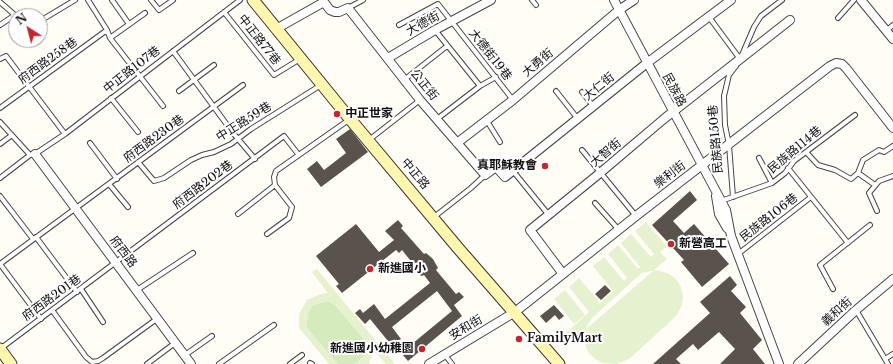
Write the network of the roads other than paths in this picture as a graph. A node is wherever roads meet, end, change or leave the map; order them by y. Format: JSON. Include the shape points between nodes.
{"nodes":[{"id":1,"x":75,"y":0,"type":"edge"},
{"id":2,"x":88,"y":0,"type":"edge"},
{"id":3,"x":112,"y":0,"type":"edge"},
{"id":4,"x":151,"y":0,"type":"edge"},
{"id":5,"x":173,"y":0,"type":"edge"},
{"id":6,"x":240,"y":0,"type":"edge"},
{"id":7,"x":253,"y":0,"type":"edge"},
{"id":8,"x":363,"y":0,"type":"edge"},
{"id":9,"x":491,"y":0,"type":"edge"},
{"id":10,"x":532,"y":0,"type":"edge"},
{"id":11,"x":614,"y":0,"type":"edge"},
{"id":12,"x":634,"y":0,"type":"edge"},
{"id":13,"x":731,"y":0,"type":"edge"},
{"id":14,"x":782,"y":0,"type":"edge"},
{"id":15,"x":854,"y":0,"type":"edge"},
{"id":16,"x":861,"y":0,"type":"edge"},
{"id":17,"x":0,"y":2,"type":"edge"},
{"id":18,"x":536,"y":5,"type":"dead end"},
{"id":19,"x":348,"y":8,"type":"junction"},
{"id":20,"x":8,"y":9,"type":"edge"},
{"id":21,"x":619,"y":10,"type":"junction"},
{"id":22,"x":145,"y":12,"type":"dead end"},
{"id":23,"x":224,"y":12,"type":"junction"},
{"id":24,"x":48,"y":16,"type":"edge"},
{"id":25,"x":709,"y":17,"type":"junction"},
{"id":26,"x":838,"y":18,"type":"dead end"},
{"id":27,"x":790,"y":20,"type":"dead end"},
{"id":28,"x":452,"y":22,"type":"junction"},
{"id":29,"x":129,"y":24,"type":"junction"},
{"id":30,"x":399,"y":25,"type":"dead end"},
{"id":31,"x":893,"y":25,"type":"edge"},
{"id":32,"x":276,"y":29,"type":"junction"},
{"id":33,"x":107,"y":30,"type":"junction"},
{"id":34,"x":434,"y":30,"type":"junction"},
{"id":35,"x":886,"y":31,"type":"junction"},
{"id":36,"x":110,"y":38,"type":"junction"},
{"id":37,"x":893,"y":40,"type":"edge"},
{"id":38,"x":447,"y":46,"type":"junction"},
{"id":39,"x":173,"y":51,"type":"junction"},
{"id":40,"x":300,"y":58,"type":"junction"},
{"id":41,"x":388,"y":58,"type":"junction"},
{"id":42,"x":0,"y":59,"type":"edge"},
{"id":43,"x":740,"y":59,"type":"junction"},
{"id":44,"x":647,"y":63,"type":"junction"},
{"id":45,"x":214,"y":65,"type":"dead end"},
{"id":46,"x":140,"y":76,"type":"junction"},
{"id":47,"x":496,"y":78,"type":"junction"},
{"id":48,"x":194,"y":79,"type":"junction"},
{"id":49,"x":404,"y":80,"type":"junction"},
{"id":50,"x":322,"y":84,"type":"junction"},
{"id":51,"x":244,"y":86,"type":"dead end"},
{"id":52,"x":480,"y":86,"type":"junction"},
{"id":53,"x":29,"y":87,"type":"junction"},
{"id":54,"x":556,"y":90,"type":"dead end"},
{"id":55,"x":179,"y":91,"type":"dead end"},
{"id":56,"x":582,"y":92,"type":"dead end"},
{"id":57,"x":111,"y":98,"type":"junction"},
{"id":58,"x":420,"y":100,"type":"junction"},
{"id":59,"x":513,"y":100,"type":"junction"},
{"id":60,"x":163,"y":106,"type":"dead end"},
{"id":61,"x":594,"y":107,"type":"junction"},
{"id":62,"x":0,"y":108,"type":"edge"},
{"id":63,"x":214,"y":108,"type":"junction"},
{"id":64,"x":673,"y":112,"type":"junction"},
{"id":65,"x":855,"y":115,"type":"dead end"},
{"id":66,"x":350,"y":119,"type":"junction"},
{"id":67,"x":437,"y":119,"type":"junction"},
{"id":68,"x":578,"y":120,"type":"junction"},
{"id":69,"x":487,"y":121,"type":"junction"},
{"id":70,"x":0,"y":122,"type":"edge"},
{"id":71,"x":893,"y":128,"type":"edge"},
{"id":72,"x":138,"y":132,"type":"dead end"},
{"id":73,"x":65,"y":134,"type":"junction"},
{"id":74,"x":12,"y":135,"type":"junction"},
{"id":75,"x":238,"y":138,"type":"junction"},
{"id":76,"x":369,"y":140,"type":"junction"},
{"id":77,"x":500,"y":142,"type":"dead end"},
{"id":78,"x":458,"y":143,"type":"junction"},
{"id":79,"x":0,"y":144,"type":"edge"},
{"id":80,"x":90,"y":144,"type":"dead end"},
{"id":81,"x":730,"y":145,"type":"junction"},
{"id":82,"x":893,"y":146,"type":"edge"},
{"id":83,"x":582,"y":150,"type":"dead end"},
{"id":84,"x":806,"y":152,"type":"junction"},
{"id":85,"x":298,"y":154,"type":"junction"},
{"id":86,"x":33,"y":155,"type":"junction"},
{"id":87,"x":759,"y":158,"type":"dead end"},
{"id":88,"x":255,"y":159,"type":"junction"},
{"id":89,"x":138,"y":162,"type":"junction"},
{"id":90,"x":703,"y":165,"type":"junction"},
{"id":91,"x":788,"y":168,"type":"junction"},
{"id":92,"x":513,"y":171,"type":"junction"},
{"id":93,"x":600,"y":173,"type":"junction"},
{"id":94,"x":858,"y":173,"type":"junction"},
{"id":95,"x":485,"y":175,"type":"junction"},
{"id":96,"x":893,"y":176,"type":"edge"},
{"id":97,"x":0,"y":178,"type":"edge"},
{"id":98,"x":117,"y":179,"type":"junction"},
{"id":99,"x":772,"y":183,"type":"junction"},
{"id":100,"x":109,"y":184,"type":"junction"},
{"id":101,"x":275,"y":185,"type":"junction"},
{"id":102,"x":875,"y":185,"type":"junction"},
{"id":103,"x":715,"y":190,"type":"junction"},
{"id":104,"x":0,"y":196,"type":"edge"},
{"id":105,"x":733,"y":197,"type":"junction"},
{"id":106,"x":811,"y":197,"type":"junction"},
{"id":107,"x":721,"y":201,"type":"junction"},
{"id":108,"x":595,"y":203,"type":"dead end"},
{"id":109,"x":128,"y":207,"type":"dead end"},
{"id":110,"x":75,"y":208,"type":"junction"},
{"id":111,"x":877,"y":211,"type":"dead end"},
{"id":112,"x":238,"y":214,"type":"dead end"},
{"id":113,"x":548,"y":214,"type":"junction"},
{"id":114,"x":636,"y":216,"type":"junction"},
{"id":115,"x":434,"y":217,"type":"junction"},
{"id":116,"x":870,"y":225,"type":"dead end"},
{"id":117,"x":619,"y":230,"type":"junction"},
{"id":118,"x":267,"y":234,"type":"dead end"},
{"id":119,"x":732,"y":236,"type":"junction"},
{"id":120,"x":35,"y":238,"type":"junction"},
{"id":121,"x":848,"y":243,"type":"junction"},
{"id":122,"x":193,"y":252,"type":"dead end"},
{"id":123,"x":738,"y":254,"type":"junction"},
{"id":124,"x":116,"y":263,"type":"junction"},
{"id":125,"x":0,"y":264,"type":"edge"},
{"id":126,"x":563,"y":274,"type":"junction"},
{"id":127,"x":893,"y":279,"type":"edge"},
{"id":128,"x":833,"y":289,"type":"dead end"},
{"id":129,"x":137,"y":290,"type":"junction"},
{"id":130,"x":79,"y":291,"type":"junction"},
{"id":131,"x":52,"y":310,"type":"junction"},
{"id":132,"x":856,"y":310,"type":"junction"},
{"id":133,"x":516,"y":312,"type":"junction"},
{"id":134,"x":158,"y":318,"type":"junction"},
{"id":135,"x":41,"y":319,"type":"junction"},
{"id":136,"x":103,"y":322,"type":"dead end"},
{"id":137,"x":274,"y":325,"type":"dead end"},
{"id":138,"x":212,"y":336,"type":"dead end"},
{"id":139,"x":176,"y":342,"type":"junction"},
{"id":140,"x":0,"y":349,"type":"edge"},
{"id":141,"x":893,"y":354,"type":"edge"},
{"id":142,"x":185,"y":355,"type":"junction"},
{"id":143,"x":302,"y":355,"type":"dead end"},
{"id":144,"x":445,"y":355,"type":"junction"},
{"id":145,"x":886,"y":359,"type":"junction"},
{"id":146,"x":557,"y":363,"type":"edge"},
{"id":147,"x":12,"y":364,"type":"edge"},
{"id":148,"x":147,"y":364,"type":"edge"},
{"id":149,"x":191,"y":364,"type":"edge"},
{"id":150,"x":219,"y":364,"type":"edge"},
{"id":151,"x":290,"y":364,"type":"edge"},
{"id":152,"x":429,"y":364,"type":"edge"},
{"id":153,"x":452,"y":364,"type":"edge"},
{"id":154,"x":780,"y":364,"type":"edge"},
{"id":155,"x":798,"y":364,"type":"edge"},
{"id":156,"x":888,"y":364,"type":"edge"}],
"edges":[{"from":1,"to":24,"type":"lane"},
{"from":2,"to":33,"type":"lane"},
{"from":3,"to":29,"type":"lane"},
{"from":4,"to":5,"type":"lane","via":[[159,10]]},
{"from":6,"to":23,"type":"lane","name":"中正路107巷"},
{"from":7,"to":32,"type":"street","name":"中正路"},
{"from":8,"to":19,"type":"lane"},
{"from":9,"to":28,"type":"street","name":"大德街"},
{"from":10,"to":18,"type":"lane"},
{"from":11,"to":21,"type":"street","name":"民族路"},
{"from":12,"to":21,"type":"street","name":"大勇街"},
{"from":13,"to":25,"type":"street","name":"大仁街"},
{"from":14,"to":43,"type":"lane","name":"民族路150巷","via":[[761,16]]},
{"from":15,"to":26,"type":"lane"},
{"from":16,"to":35,"type":"street"},
{"from":17,"to":20,"type":"lane"},
{"from":19,"to":32,"type":"street","via":[[335,12],[324,2]]},
{"from":19,"to":41,"type":"street","name":"公正街"},
{"from":21,"to":44,"type":"street","name":"民族路"},
{"from":21,"to":59,"type":"street","name":"大勇街"},
{"from":22,"to":29,"type":"lane"},
{"from":23,"to":39,"type":"lane","name":"中正路107巷"},
{"from":23,"to":40,"type":"lane","name":"中正路77巷","via":[[274,76]]},
{"from":25,"to":43,"type":"lane"},
{"from":25,"to":44,"type":"street","name":"大仁街"},
{"from":27,"to":43,"type":"street","name":"民族路150巷"},
{"from":28,"to":30,"type":"lane","name":"大德街19巷","via":[[438,4]]},
{"from":28,"to":34,"type":"street","name":"大德街"},
{"from":28,"to":47,"type":"lane","name":"大德街19巷"},
{"from":29,"to":36,"type":"lane"},
{"from":31,"to":35,"type":"lane"},
{"from":32,"to":40,"type":"street","name":"中正路"},
{"from":33,"to":36,"type":"lane"},
{"from":33,"to":53,"type":"lane","name":"府西路258巷"},
{"from":34,"to":38,"type":"lane"},
{"from":34,"to":41,"type":"street","name":"大德街"},
{"from":35,"to":37,"type":"street"},
{"from":36,"to":46,"type":"lane"},
{"from":38,"to":49,"type":"lane"},
{"from":38,"to":52,"type":"lane"},
{"from":39,"to":46,"type":"lane","name":"中正路107巷"},
{"from":39,"to":48,"type":"lane"},
{"from":40,"to":50,"type":"street","name":"中正路"},
{"from":41,"to":49,"type":"street","name":"公正街"},
{"from":42,"to":53,"type":"lane","via":[[6,56]]},
{"from":43,"to":64,"type":"street","name":"大智街"},
{"from":43,"to":81,"type":"lane","name":"民族路150巷","via":[[729,75],[724,96],[725,125]]},
{"from":44,"to":61,"type":"street","name":"大仁街"},
{"from":44,"to":64,"type":"street","name":"民族路"},
{"from":45,"to":48,"type":"lane"},
{"from":46,"to":57,"type":"lane","name":"中正路107巷"},
{"from":46,"to":60,"type":"lane"},
{"from":47,"to":52,"type":"lane"},
{"from":47,"to":59,"type":"lane","name":"大德街19巷"},
{"from":48,"to":55,"type":"lane"},
{"from":48,"to":63,"type":"lane"},
{"from":49,"to":58,"type":"street","name":"公正街"},
{"from":50,"to":66,"type":"street","name":"中正路"},
{"from":50,"to":75,"type":"lane","name":"中正路59巷"},
{"from":51,"to":63,"type":"lane","name":"府西路230巷"},
{"from":52,"to":67,"type":"lane"},
{"from":53,"to":62,"type":"lane","name":"府西路258巷"},
{"from":53,"to":73,"type":"lane"},
{"from":54,"to":68,"type":"lane"},
{"from":56,"to":61,"type":"lane"},
{"from":57,"to":72,"type":"lane"},
{"from":57,"to":73,"type":"lane","name":"中正路107巷"},
{"from":58,"to":67,"type":"street","name":"公正街"},
{"from":58,"to":76,"type":"lane"},
{"from":59,"to":69,"type":"street","name":"大勇街"},
{"from":61,"to":68,"type":"street","name":"大仁街"},
{"from":63,"to":75,"type":"lane"},
{"from":63,"to":89,"type":"lane","name":"府西路230巷"},
{"from":64,"to":90,"type":"street","name":"民族路"},
{"from":64,"to":93,"type":"street","name":"大智街"},
{"from":65,"to":84,"type":"lane","name":"民族路114巷"},
{"from":66,"to":76,"type":"street","name":"中正路"},
{"from":66,"to":85,"type":"lane"},
{"from":67,"to":78,"type":"street","name":"公正街"},
{"from":68,"to":92,"type":"street","name":"大仁街"},
{"from":69,"to":77,"type":"lane"},
{"from":69,"to":78,"type":"street","name":"大勇街"},
{"from":70,"to":74,"type":"lane"},
{"from":71,"to":81,"type":"street","name":"樂利街","via":[[842,64],[836,63]]},
{"from":73,"to":86,"type":"lane","name":"中正路107巷"},
{"from":74,"to":79,"type":"lane"},
{"from":74,"to":86,"type":"lane"},
{"from":75,"to":88,"type":"lane"},
{"from":75,"to":89,"type":"lane","name":"中正路59巷","via":[[231,144],[191,160],[164,178],[154,181]]},
{"from":76,"to":115,"type":"street","name":"中正路"},
{"from":78,"to":95,"type":"street","name":"公正街"},
{"from":80,"to":98,"type":"lane"},
{"from":81,"to":90,"type":"street","name":"樂利街"},
{"from":81,"to":105,"type":"lane","name":"民族路150巷"},
{"from":82,"to":94,"type":"lane","via":[[884,152],[879,150],[863,160]]},
{"from":83,"to":93,"type":"lane"},
{"from":84,"to":91,"type":"lane","name":"民族路114巷"},
{"from":84,"to":94,"type":"lane","via":[[818,165],[851,179]]},
{"from":85,"to":88,"type":"lane","name":"府西路202巷","via":[[284,136]]},
{"from":85,"to":101,"type":"lane","via":[[276,171]]},
{"from":86,"to":97,"type":"lane","name":"中正路107巷"},
{"from":86,"to":110,"type":"street","name":"府西路"},
{"from":87,"to":99,"type":"lane"},
{"from":88,"to":124,"type":"lane","name":"府西路202巷"},
{"from":89,"to":98,"type":"lane","name":"府西路230巷"},
{"from":90,"to":103,"type":"street","name":"民族路"},
{"from":90,"to":114,"type":"street","name":"樂利街"},
{"from":91,"to":99,"type":"lane","name":"民族路114巷"},
{"from":91,"to":106,"type":"lane","name":"民族路106巷"},
{"from":92,"to":95,"type":"street","via":[[505,177],[496,167]]},
{"from":92,"to":113,"type":"lane"},
{"from":93,"to":113,"type":"street","name":"大智街"},
{"from":93,"to":114,"type":"lane"},
{"from":94,"to":102,"type":"lane"},
{"from":95,"to":115,"type":"lane"},
{"from":96,"to":102,"type":"lane"},
{"from":98,"to":100,"type":"lane","name":"府西路230巷"},
{"from":99,"to":105,"type":"lane","name":"民族路114巷"},
{"from":100,"to":109,"type":"lane"},
{"from":100,"to":110,"type":"lane","name":"府西路230巷"},
{"from":101,"to":112,"type":"lane"},
{"from":101,"to":118,"type":"lane","via":[[292,207],[289,218]]},
{"from":102,"to":111,"type":"lane","via":[[869,193]]},
{"from":103,"to":107,"type":"street","name":"民族路"},
{"from":103,"to":119,"type":"street","name":"民族路","via":[[719,214]]},
{"from":104,"to":120,"type":"lane"},
{"from":105,"to":107,"type":"lane","name":"民族路114巷"},
{"from":106,"to":121,"type":"lane","name":"民族路106巷"},
{"from":106,"to":123,"type":"lane","name":"民族路106巷"},
{"from":107,"to":119,"type":"street","name":"民族路","via":[[726,210]]},
{"from":108,"to":117,"type":"lane"},
{"from":110,"to":120,"type":"lane","name":"府西路230巷"},
{"from":110,"to":124,"type":"street","name":"府西路"},
{"from":113,"to":126,"type":"street","name":"大智街","via":[[530,230]]},
{"from":114,"to":117,"type":"street","name":"樂利街"},
{"from":115,"to":133,"type":"street","name":"中正路","via":[[458,248]]},
{"from":116,"to":121,"type":"lane"},
{"from":117,"to":126,"type":"street","name":"樂利街"},
{"from":119,"to":123,"type":"street","name":"民族路"},
{"from":120,"to":125,"type":"lane","name":"府西路230巷"},
{"from":120,"to":130,"type":"lane"},
{"from":121,"to":128,"type":"lane","via":[[820,265]]},
{"from":122,"to":129,"type":"lane"},
{"from":123,"to":154,"type":"street","name":"民族路"},
{"from":124,"to":129,"type":"street","name":"府西路"},
{"from":124,"to":130,"type":"lane","name":"府西路201巷"},
{"from":125,"to":135,"type":"lane"},
{"from":126,"to":133,"type":"street","name":"樂利街"},
{"from":127,"to":132,"type":"street","name":"義和街"},
{"from":129,"to":134,"type":"street","name":"府西路"},
{"from":130,"to":131,"type":"lane","name":"府西路201巷"},
{"from":130,"to":136,"type":"lane"},
{"from":131,"to":134,"type":"lane","via":[[92,362],[103,358]]},
{"from":131,"to":135,"type":"lane","name":"府西路201巷"},
{"from":132,"to":145,"type":"lane"},
{"from":132,"to":155,"type":"street","name":"義和街"},
{"from":133,"to":144,"type":"street","name":"安和街"},
{"from":133,"to":146,"type":"street","name":"中正路"},
{"from":134,"to":139,"type":"street","name":"府西路"},
{"from":135,"to":140,"type":"lane","name":"府西路201巷"},
{"from":137,"to":150,"type":"lane"},
{"from":138,"to":142,"type":"lane"},
{"from":139,"to":142,"type":"street","name":"府西路"},
{"from":139,"to":148,"type":"lane"},
{"from":140,"to":147,"type":"street"},
{"from":141,"to":145,"type":"lane"},
{"from":142,"to":149,"type":"street","name":"府西路"},
{"from":143,"to":151,"type":"lane"},
{"from":144,"to":152,"type":"street","name":"安和街"},
{"from":144,"to":153,"type":"lane"},
{"from":145,"to":156,"type":"lane"}]}
